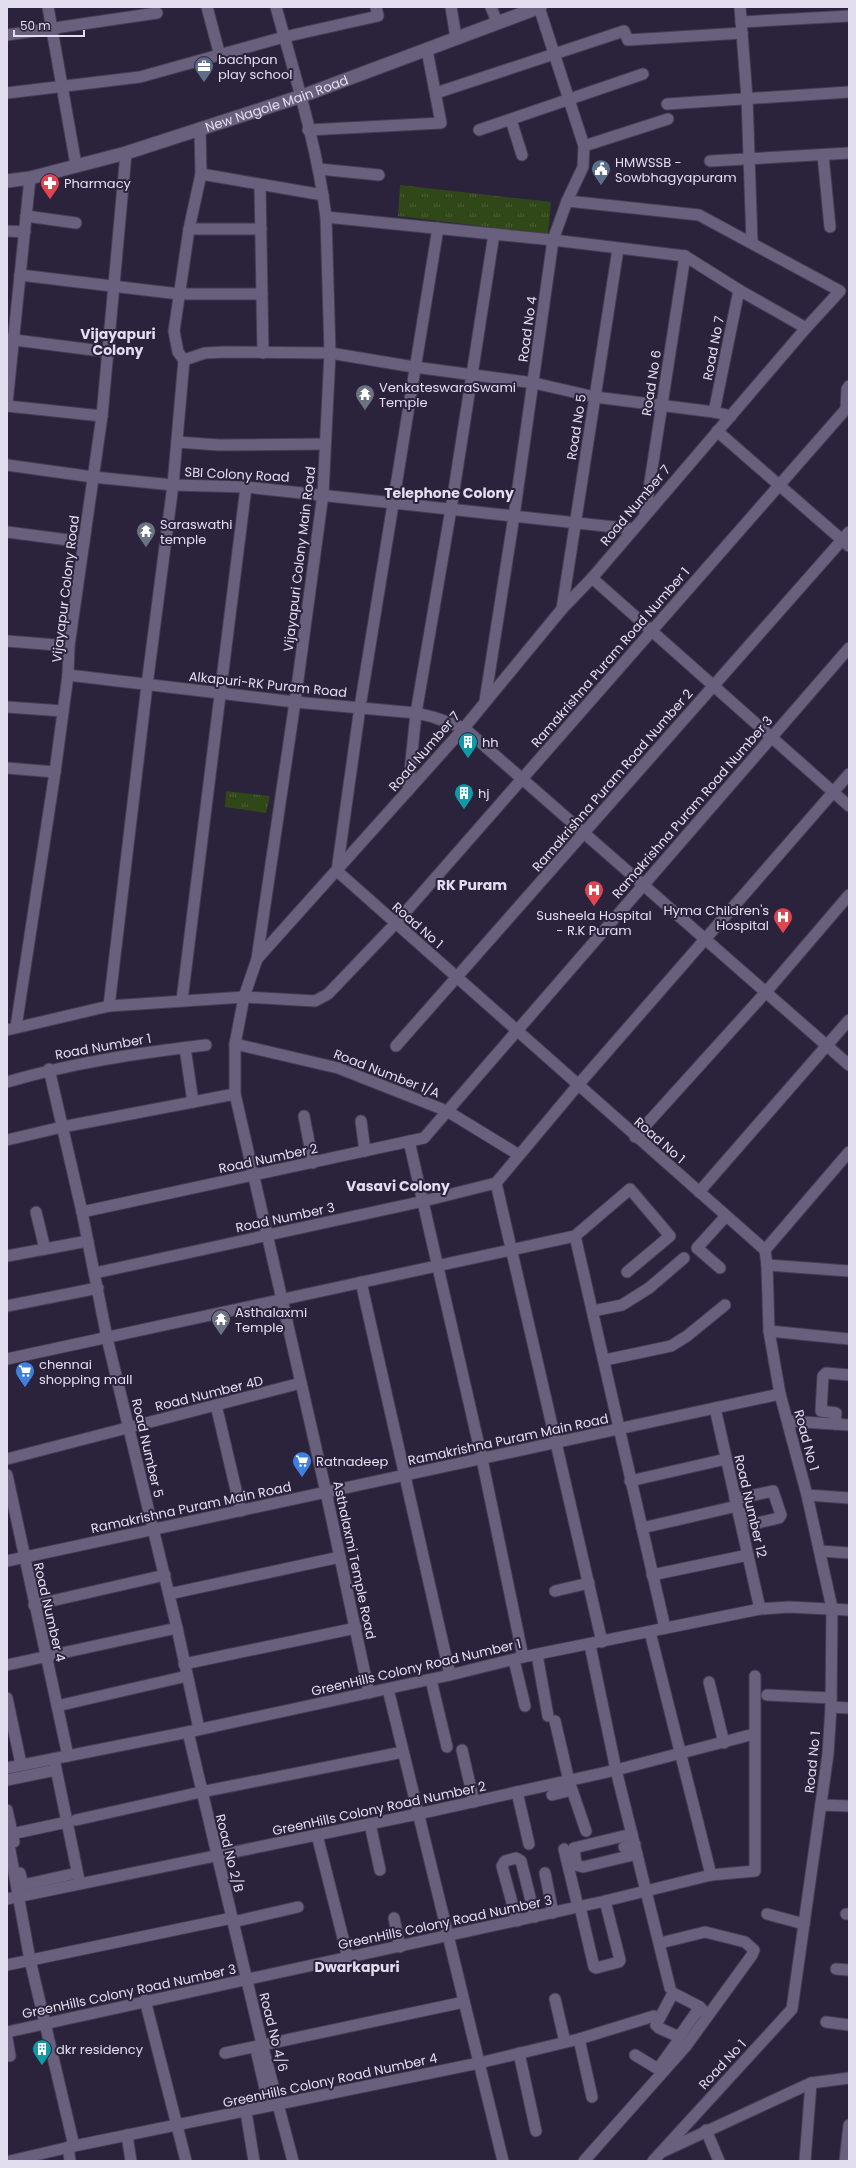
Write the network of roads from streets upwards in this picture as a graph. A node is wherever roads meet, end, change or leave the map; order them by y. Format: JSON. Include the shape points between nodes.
{"nodes":[{"id":1,"x":48,"y":7,"type":"edge"},
{"id":2,"x":207,"y":7,"type":"edge"},
{"id":3,"x":276,"y":7,"type":"edge"},
{"id":4,"x":376,"y":7,"type":"edge"},
{"id":5,"x":451,"y":7,"type":"edge"},
{"id":6,"x":491,"y":7,"type":"edge"},
{"id":7,"x":539,"y":7,"type":"edge"},
{"id":8,"x":740,"y":7,"type":"edge"},
{"id":9,"x":152,"y":12,"type":"edge"},
{"id":10,"x":849,"y":16,"type":"edge"},
{"id":11,"x":497,"y":22,"type":"junction"},
{"id":12,"x":742,"y":28,"type":"junction"},
{"id":13,"x":51,"y":30,"type":"junction"},
{"id":14,"x":7,"y":35,"type":"edge"},
{"id":15,"x":284,"y":37,"type":"junction"},
{"id":16,"x":456,"y":38,"type":"junction"},
{"id":17,"x":427,"y":50,"type":"junction"},
{"id":18,"x":554,"y":54,"type":"junction"},
{"id":19,"x":220,"y":56,"type":"junction"},
{"id":20,"x":643,"y":74,"type":"dead end"},
{"id":21,"x":60,"y":86,"type":"junction"},
{"id":22,"x":849,"y":92,"type":"edge"},
{"id":23,"x":7,"y":93,"type":"edge"},
{"id":24,"x":436,"y":93,"type":"junction"},
{"id":25,"x":302,"y":96,"type":"junction"},
{"id":26,"x":747,"y":98,"type":"junction"},
{"id":27,"x":569,"y":100,"type":"junction"},
{"id":28,"x":667,"y":104,"type":"dead end"},
{"id":29,"x":668,"y":119,"type":"dead end"},
{"id":30,"x":511,"y":120,"type":"junction"},
{"id":31,"x":200,"y":128,"type":"junction"},
{"id":32,"x":308,"y":130,"type":"junction"},
{"id":33,"x":479,"y":130,"type":"dead end"},
{"id":34,"x":584,"y":146,"type":"junction"},
{"id":35,"x":126,"y":153,"type":"junction"},
{"id":36,"x":849,"y":153,"type":"edge"},
{"id":37,"x":522,"y":155,"type":"dead end"},
{"id":38,"x":823,"y":155,"type":"junction"},
{"id":39,"x":750,"y":160,"type":"junction"},
{"id":40,"x":710,"y":162,"type":"dead end"},
{"id":41,"x":76,"y":165,"type":"junction"},
{"id":42,"x":319,"y":169,"type":"junction"},
{"id":43,"x":201,"y":174,"type":"junction"},
{"id":44,"x":379,"y":175,"type":"dead end"},
{"id":45,"x":30,"y":178,"type":"junction"},
{"id":46,"x":7,"y":181,"type":"edge"},
{"id":47,"x":575,"y":183,"type":"junction"},
{"id":48,"x":260,"y":185,"type":"junction"},
{"id":49,"x":323,"y":194,"type":"junction"},
{"id":50,"x":567,"y":200,"type":"junction"},
{"id":51,"x":581,"y":202,"type":"junction"},
{"id":52,"x":26,"y":216,"type":"junction"},
{"id":53,"x":326,"y":217,"type":"junction"},
{"id":54,"x":76,"y":223,"type":"dead end"},
{"id":55,"x":830,"y":227,"type":"dead end"},
{"id":56,"x":438,"y":228,"type":"junction"},
{"id":57,"x":189,"y":229,"type":"junction"},
{"id":58,"x":260,"y":229,"type":"junction"},
{"id":59,"x":7,"y":231,"type":"edge"},
{"id":60,"x":25,"y":232,"type":"junction"},
{"id":61,"x":494,"y":234,"type":"junction"},
{"id":62,"x":553,"y":240,"type":"junction"},
{"id":63,"x":752,"y":242,"type":"junction"},
{"id":64,"x":618,"y":250,"type":"junction"},
{"id":65,"x":685,"y":256,"type":"junction"},
{"id":66,"x":20,"y":275,"type":"junction"},
{"id":67,"x":114,"y":286,"type":"junction"},
{"id":68,"x":12,"y":288,"type":"edge"},
{"id":69,"x":739,"y":290,"type":"junction"},
{"id":70,"x":179,"y":294,"type":"junction"},
{"id":71,"x":262,"y":294,"type":"junction"},
{"id":72,"x":806,"y":328,"type":"junction"},
{"id":73,"x":10,"y":339,"type":"edge"},
{"id":74,"x":109,"y":352,"type":"junction"},
{"id":75,"x":263,"y":353,"type":"junction"},
{"id":76,"x":330,"y":353,"type":"junction"},
{"id":77,"x":184,"y":360,"type":"junction"},
{"id":78,"x":414,"y":368,"type":"junction"},
{"id":79,"x":472,"y":375,"type":"junction"},
{"id":80,"x":534,"y":383,"type":"junction"},
{"id":81,"x":849,"y":386,"type":"edge"},
{"id":82,"x":8,"y":390,"type":"edge"},
{"id":83,"x":595,"y":397,"type":"junction"},
{"id":84,"x":7,"y":405,"type":"edge"},
{"id":85,"x":662,"y":405,"type":"junction"},
{"id":86,"x":714,"y":412,"type":"junction"},
{"id":87,"x":102,"y":416,"type":"junction"},
{"id":88,"x":731,"y":416,"type":"junction"},
{"id":89,"x":717,"y":431,"type":"junction"},
{"id":90,"x":177,"y":442,"type":"junction"},
{"id":91,"x":325,"y":444,"type":"junction"},
{"id":92,"x":7,"y":465,"type":"edge"},
{"id":93,"x":93,"y":477,"type":"junction"},
{"id":94,"x":173,"y":485,"type":"junction"},
{"id":95,"x":780,"y":486,"type":"junction"},
{"id":96,"x":246,"y":487,"type":"junction"},
{"id":97,"x":323,"y":494,"type":"junction"},
{"id":98,"x":393,"y":502,"type":"junction"},
{"id":99,"x":451,"y":509,"type":"junction"},
{"id":100,"x":645,"y":515,"type":"junction"},
{"id":101,"x":514,"y":516,"type":"junction"},
{"id":102,"x":575,"y":522,"type":"junction"},
{"id":103,"x":633,"y":529,"type":"junction"},
{"id":104,"x":7,"y":532,"type":"edge"},
{"id":105,"x":846,"y":539,"type":"edge"},
{"id":106,"x":84,"y":542,"type":"junction"},
{"id":107,"x":592,"y":578,"type":"junction"},
{"id":108,"x":562,"y":609,"type":"junction"},
{"id":109,"x":652,"y":631,"type":"junction"},
{"id":110,"x":7,"y":641,"type":"edge"},
{"id":111,"x":69,"y":646,"type":"junction"},
{"id":112,"x":849,"y":648,"type":"edge"},
{"id":113,"x":68,"y":675,"type":"junction"},
{"id":114,"x":147,"y":685,"type":"junction"},
{"id":115,"x":714,"y":685,"type":"junction"},
{"id":116,"x":222,"y":693,"type":"junction"},
{"id":117,"x":295,"y":702,"type":"junction"},
{"id":118,"x":485,"y":702,"type":"junction"},
{"id":119,"x":7,"y":706,"type":"edge"},
{"id":120,"x":360,"y":707,"type":"junction"},
{"id":121,"x":64,"y":711,"type":"junction"},
{"id":122,"x":416,"y":713,"type":"junction"},
{"id":123,"x":464,"y":728,"type":"junction"},
{"id":124,"x":772,"y":737,"type":"junction"},
{"id":125,"x":7,"y":768,"type":"edge"},
{"id":126,"x":56,"y":772,"type":"junction"},
{"id":127,"x":849,"y":774,"type":"edge"},
{"id":128,"x":523,"y":779,"type":"junction"},
{"id":129,"x":408,"y":791,"type":"junction"},
{"id":130,"x":834,"y":792,"type":"junction"},
{"id":131,"x":849,"y":806,"type":"edge"},
{"id":132,"x":584,"y":833,"type":"junction"},
{"id":133,"x":337,"y":872,"type":"junction"},
{"id":134,"x":643,"y":884,"type":"junction"},
{"id":135,"x":849,"y":895,"type":"edge"},
{"id":136,"x":395,"y":924,"type":"junction"},
{"id":137,"x":704,"y":938,"type":"junction"},
{"id":138,"x":257,"y":959,"type":"junction"},
{"id":139,"x":457,"y":978,"type":"junction"},
{"id":140,"x":766,"y":992,"type":"junction"},
{"id":141,"x":244,"y":997,"type":"junction"},
{"id":142,"x":182,"y":1000,"type":"junction"},
{"id":143,"x":109,"y":1006,"type":"junction"},
{"id":144,"x":849,"y":1020,"type":"edge"},
{"id":145,"x":12,"y":1028,"type":"edge"},
{"id":146,"x":516,"y":1030,"type":"junction"},
{"id":147,"x":235,"y":1044,"type":"junction"},
{"id":148,"x":206,"y":1045,"type":"dead end"},
{"id":149,"x":827,"y":1045,"type":"junction"},
{"id":150,"x":396,"y":1046,"type":"dead end"},
{"id":151,"x":185,"y":1048,"type":"junction"},
{"id":152,"x":849,"y":1065,"type":"edge"},
{"id":153,"x":49,"y":1070,"type":"junction"},
{"id":154,"x":7,"y":1082,"type":"edge"},
{"id":155,"x":578,"y":1085,"type":"junction"},
{"id":156,"x":235,"y":1094,"type":"junction"},
{"id":157,"x":193,"y":1102,"type":"junction"},
{"id":158,"x":447,"y":1111,"type":"junction"},
{"id":159,"x":304,"y":1116,"type":"dead end"},
{"id":160,"x":361,"y":1121,"type":"dead end"},
{"id":161,"x":62,"y":1127,"type":"junction"},
{"id":162,"x":635,"y":1137,"type":"junction"},
{"id":163,"x":7,"y":1140,"type":"edge"},
{"id":164,"x":409,"y":1141,"type":"junction"},
{"id":165,"x":365,"y":1151,"type":"junction"},
{"id":166,"x":849,"y":1152,"type":"edge"},
{"id":167,"x":519,"y":1154,"type":"junction"},
{"id":168,"x":313,"y":1163,"type":"junction"},
{"id":169,"x":254,"y":1176,"type":"junction"},
{"id":170,"x":496,"y":1183,"type":"junction"},
{"id":171,"x":699,"y":1192,"type":"junction"},
{"id":172,"x":424,"y":1201,"type":"junction"},
{"id":173,"x":36,"y":1212,"type":"dead end"},
{"id":174,"x":82,"y":1212,"type":"junction"},
{"id":175,"x":726,"y":1216,"type":"junction"},
{"id":176,"x":268,"y":1235,"type":"junction"},
{"id":177,"x":575,"y":1236,"type":"junction"},
{"id":178,"x":88,"y":1241,"type":"junction"},
{"id":179,"x":45,"y":1249,"type":"junction"},
{"id":180,"x":513,"y":1249,"type":"junction"},
{"id":181,"x":765,"y":1250,"type":"junction"},
{"id":182,"x":7,"y":1256,"type":"edge"},
{"id":183,"x":684,"y":1258,"type":"dead end"},
{"id":184,"x":767,"y":1265,"type":"junction"},
{"id":185,"x":438,"y":1266,"type":"junction"},
{"id":186,"x":720,"y":1268,"type":"dead end"},
{"id":187,"x":849,"y":1271,"type":"edge"},
{"id":188,"x":627,"y":1272,"type":"dead end"},
{"id":189,"x":95,"y":1273,"type":"junction"},
{"id":190,"x":361,"y":1282,"type":"junction"},
{"id":191,"x":98,"y":1288,"type":"junction"},
{"id":192,"x":282,"y":1300,"type":"junction"},
{"id":193,"x":725,"y":1305,"type":"dead end"},
{"id":194,"x":7,"y":1306,"type":"edge"},
{"id":195,"x":593,"y":1311,"type":"junction"},
{"id":196,"x":769,"y":1331,"type":"junction"},
{"id":197,"x":107,"y":1338,"type":"junction"},
{"id":198,"x":849,"y":1339,"type":"edge"},
{"id":199,"x":7,"y":1359,"type":"edge"},
{"id":200,"x":605,"y":1360,"type":"junction"},
{"id":201,"x":849,"y":1375,"type":"edge"},
{"id":202,"x":301,"y":1383,"type":"junction"},
{"id":203,"x":780,"y":1394,"type":"junction"},
{"id":204,"x":216,"y":1405,"type":"junction"},
{"id":205,"x":715,"y":1408,"type":"junction"},
{"id":206,"x":788,"y":1421,"type":"junction"},
{"id":207,"x":835,"y":1424,"type":"junction"},
{"id":208,"x":849,"y":1425,"type":"edge"},
{"id":209,"x":129,"y":1427,"type":"junction"},
{"id":210,"x":621,"y":1429,"type":"junction"},
{"id":211,"x":557,"y":1442,"type":"junction"},
{"id":212,"x":7,"y":1459,"type":"edge"},
{"id":213,"x":482,"y":1459,"type":"junction"},
{"id":214,"x":726,"y":1459,"type":"junction"},
{"id":215,"x":7,"y":1475,"type":"edge"},
{"id":216,"x":406,"y":1475,"type":"junction"},
{"id":217,"x":630,"y":1481,"type":"junction"},
{"id":218,"x":326,"y":1492,"type":"junction"},
{"id":219,"x":807,"y":1495,"type":"junction"},
{"id":220,"x":849,"y":1498,"type":"edge"},
{"id":221,"x":737,"y":1506,"type":"junction"},
{"id":222,"x":241,"y":1511,"type":"junction"},
{"id":223,"x":642,"y":1528,"type":"junction"},
{"id":224,"x":153,"y":1530,"type":"junction"},
{"id":225,"x":821,"y":1551,"type":"junction"},
{"id":226,"x":849,"y":1553,"type":"edge"},
{"id":227,"x":748,"y":1555,"type":"junction"},
{"id":228,"x":340,"y":1557,"type":"junction"},
{"id":229,"x":24,"y":1558,"type":"junction"},
{"id":230,"x":7,"y":1561,"type":"edge"},
{"id":231,"x":165,"y":1575,"type":"junction"},
{"id":232,"x":652,"y":1575,"type":"junction"},
{"id":233,"x":589,"y":1583,"type":"junction"},
{"id":234,"x":555,"y":1591,"type":"dead end"},
{"id":235,"x":169,"y":1594,"type":"junction"},
{"id":236,"x":34,"y":1605,"type":"junction"},
{"id":237,"x":832,"y":1608,"type":"junction"},
{"id":238,"x":760,"y":1609,"type":"junction"},
{"id":239,"x":849,"y":1610,"type":"edge"},
{"id":240,"x":177,"y":1628,"type":"junction"},
{"id":241,"x":356,"y":1628,"type":"junction"},
{"id":242,"x":665,"y":1628,"type":"junction"},
{"id":243,"x":650,"y":1632,"type":"junction"},
{"id":244,"x":602,"y":1642,"type":"junction"},
{"id":245,"x":590,"y":1645,"type":"junction"},
{"id":246,"x":537,"y":1655,"type":"junction"},
{"id":247,"x":46,"y":1656,"type":"junction"},
{"id":248,"x":519,"y":1658,"type":"junction"},
{"id":249,"x":184,"y":1664,"type":"junction"},
{"id":250,"x":7,"y":1665,"type":"edge"},
{"id":251,"x":450,"y":1675,"type":"junction"},
{"id":252,"x":187,"y":1676,"type":"junction"},
{"id":253,"x":755,"y":1676,"type":"dead end"},
{"id":254,"x":431,"y":1680,"type":"junction"},
{"id":255,"x":709,"y":1682,"type":"dead end"},
{"id":256,"x":388,"y":1689,"type":"junction"},
{"id":257,"x":369,"y":1693,"type":"junction"},
{"id":258,"x":767,"y":1695,"type":"dead end"},
{"id":259,"x":7,"y":1698,"type":"edge"},
{"id":260,"x":831,"y":1702,"type":"junction"},
{"id":261,"x":57,"y":1706,"type":"junction"},
{"id":262,"x":525,"y":1706,"type":"dead end"},
{"id":263,"x":849,"y":1708,"type":"edge"},
{"id":264,"x":199,"y":1729,"type":"junction"},
{"id":265,"x":188,"y":1732,"type":"junction"},
{"id":266,"x":754,"y":1734,"type":"junction"},
{"id":267,"x":724,"y":1743,"type":"junction"},
{"id":268,"x":447,"y":1747,"type":"dead end"},
{"id":269,"x":462,"y":1750,"type":"dead end"},
{"id":270,"x":403,"y":1752,"type":"junction"},
{"id":271,"x":682,"y":1754,"type":"junction"},
{"id":272,"x":68,"y":1756,"type":"junction"},
{"id":273,"x":54,"y":1759,"type":"junction"},
{"id":274,"x":21,"y":1764,"type":"junction"},
{"id":275,"x":7,"y":1768,"type":"edge"},
{"id":276,"x":56,"y":1770,"type":"junction"},
{"id":277,"x":616,"y":1770,"type":"junction"},
{"id":278,"x":7,"y":1780,"type":"edge"},
{"id":279,"x":571,"y":1785,"type":"junction"},
{"id":280,"x":201,"y":1792,"type":"junction"},
{"id":281,"x":517,"y":1792,"type":"junction"},
{"id":282,"x":474,"y":1802,"type":"junction"},
{"id":283,"x":821,"y":1805,"type":"junction"},
{"id":284,"x":849,"y":1806,"type":"edge"},
{"id":285,"x":7,"y":1810,"type":"edge"},
{"id":286,"x":418,"y":1814,"type":"junction"},
{"id":287,"x":72,"y":1821,"type":"junction"},
{"id":288,"x":370,"y":1824,"type":"junction"},
{"id":289,"x":586,"y":1831,"type":"dead end"},
{"id":290,"x":9,"y":1835,"type":"edge"},
{"id":291,"x":317,"y":1835,"type":"junction"},
{"id":292,"x":529,"y":1844,"type":"dead end"},
{"id":293,"x":632,"y":1845,"type":"junction"},
{"id":294,"x":564,"y":1849,"type":"dead end"},
{"id":295,"x":217,"y":1856,"type":"junction"},
{"id":296,"x":498,"y":1864,"type":"dead end"},
{"id":297,"x":380,"y":1870,"type":"dead end"},
{"id":298,"x":77,"y":1873,"type":"junction"},
{"id":299,"x":545,"y":1873,"type":"dead end"},
{"id":300,"x":712,"y":1875,"type":"junction"},
{"id":301,"x":80,"y":1885,"type":"junction"},
{"id":302,"x":647,"y":1892,"type":"junction"},
{"id":303,"x":19,"y":1896,"type":"junction"},
{"id":304,"x":7,"y":1899,"type":"edge"},
{"id":305,"x":606,"y":1903,"type":"junction"},
{"id":306,"x":298,"y":1907,"type":"dead end"},
{"id":307,"x":580,"y":1908,"type":"junction"},
{"id":308,"x":553,"y":1913,"type":"junction"},
{"id":309,"x":534,"y":1914,"type":"junction"},
{"id":310,"x":767,"y":1914,"type":"dead end"},
{"id":311,"x":394,"y":1918,"type":"dead end"},
{"id":312,"x":514,"y":1918,"type":"junction"},
{"id":313,"x":232,"y":1920,"type":"junction"},
{"id":314,"x":488,"y":1920,"type":"dead end"},
{"id":315,"x":804,"y":1924,"type":"junction"},
{"id":316,"x":448,"y":1936,"type":"junction"},
{"id":317,"x":660,"y":1943,"type":"junction"},
{"id":318,"x":400,"y":1947,"type":"junction"},
{"id":319,"x":348,"y":1958,"type":"junction"},
{"id":320,"x":30,"y":1960,"type":"junction"},
{"id":321,"x":7,"y":1965,"type":"edge"},
{"id":322,"x":836,"y":1969,"type":"dead end"},
{"id":323,"x":849,"y":1970,"type":"edge"},
{"id":324,"x":247,"y":1980,"type":"junction"},
{"id":325,"x":670,"y":1988,"type":"dead end"},
{"id":326,"x":555,"y":1999,"type":"dead end"},
{"id":327,"x":146,"y":2000,"type":"junction"},
{"id":328,"x":464,"y":2002,"type":"junction"},
{"id":329,"x":46,"y":2022,"type":"junction"},
{"id":330,"x":826,"y":2022,"type":"dead end"},
{"id":331,"x":849,"y":2025,"type":"edge"},
{"id":332,"x":7,"y":2032,"type":"edge"},
{"id":333,"x":7,"y":2038,"type":"edge"},
{"id":334,"x":579,"y":2039,"type":"junction"},
{"id":335,"x":565,"y":2042,"type":"junction"},
{"id":336,"x":262,"y":2044,"type":"junction"},
{"id":337,"x":682,"y":2044,"type":"junction"},
{"id":338,"x":225,"y":2053,"type":"dead end"},
{"id":339,"x":519,"y":2053,"type":"junction"},
{"id":340,"x":635,"y":2055,"type":"dead end"},
{"id":341,"x":10,"y":2056,"type":"dead end"},
{"id":342,"x":261,"y":2060,"type":"junction"},
{"id":343,"x":479,"y":2063,"type":"junction"},
{"id":344,"x":849,"y":2078,"type":"edge"},
{"id":345,"x":811,"y":2083,"type":"junction"},
{"id":346,"x":592,"y":2097,"type":"dead end"},
{"id":347,"x":260,"y":2105,"type":"junction"},
{"id":348,"x":279,"y":2105,"type":"junction"},
{"id":349,"x":217,"y":2110,"type":"dead end"},
{"id":350,"x":233,"y":2111,"type":"junction"},
{"id":351,"x":246,"y":2112,"type":"junction"},
{"id":352,"x":177,"y":2125,"type":"junction"},
{"id":353,"x":849,"y":2126,"type":"edge"},
{"id":354,"x":706,"y":2130,"type":"junction"},
{"id":355,"x":536,"y":2131,"type":"dead end"},
{"id":356,"x":127,"y":2135,"type":"junction"},
{"id":357,"x":71,"y":2146,"type":"junction"},
{"id":358,"x":656,"y":2157,"type":"edge"},
{"id":359,"x":10,"y":2161,"type":"edge"},
{"id":360,"x":70,"y":2161,"type":"edge"},
{"id":361,"x":131,"y":2161,"type":"edge"},
{"id":362,"x":186,"y":2161,"type":"edge"},
{"id":363,"x":254,"y":2161,"type":"edge"},
{"id":364,"x":293,"y":2161,"type":"edge"},
{"id":365,"x":503,"y":2161,"type":"edge"},
{"id":366,"x":584,"y":2161,"type":"edge"},
{"id":367,"x":719,"y":2161,"type":"edge"},
{"id":368,"x":805,"y":2161,"type":"edge"},
{"id":369,"x":845,"y":2161,"type":"edge"}],
"edges":[{"from":1,"to":13,"type":"street"},
{"from":2,"to":19,"type":"street"},
{"from":3,"to":15,"type":"street","name":"Vijayapuri Colony Main Road"},
{"from":4,"to":15,"type":"street","via":[[378,16]]},
{"from":5,"to":16,"type":"street"},
{"from":6,"to":11,"type":"street"},
{"from":7,"to":11,"type":"street","name":"New Nagole Main Road"},
{"from":7,"to":18,"type":"street"},
{"from":8,"to":12,"type":"street"},
{"from":9,"to":13,"type":"street"},
{"from":10,"to":12,"type":"street"},
{"from":11,"to":16,"type":"street","name":"New Nagole Main Road"},
{"from":12,"to":18,"type":"street","via":[[628,40],[624,31]]},
{"from":12,"to":26,"type":"street"},
{"from":13,"to":14,"type":"street"},
{"from":13,"to":21,"type":"street"},
{"from":15,"to":19,"type":"street"},
{"from":15,"to":25,"type":"street","name":"Vijayapuri Colony Main Road"},
{"from":16,"to":17,"type":"street","name":"New Nagole Main Road"},
{"from":17,"to":24,"type":"street"},
{"from":17,"to":25,"type":"street","name":"New Nagole Main Road"},
{"from":18,"to":24,"type":"street"},
{"from":18,"to":27,"type":"street"},
{"from":19,"to":21,"type":"street","via":[[140,77]]},
{"from":20,"to":27,"type":"street"},
{"from":21,"to":23,"type":"street"},
{"from":21,"to":41,"type":"street"},
{"from":22,"to":26,"type":"street"},
{"from":24,"to":32,"type":"street","via":[[441,123]]},
{"from":25,"to":31,"type":"street","name":"New Nagole Main Road"},
{"from":25,"to":32,"type":"street","name":"Vijayapuri Colony Main Road"},
{"from":26,"to":28,"type":"street"},
{"from":26,"to":39,"type":"street"},
{"from":27,"to":30,"type":"street"},
{"from":27,"to":34,"type":"street"},
{"from":29,"to":34,"type":"street"},
{"from":30,"to":33,"type":"street"},
{"from":30,"to":37,"type":"street"},
{"from":31,"to":35,"type":"street","name":"New Nagole Main Road"},
{"from":31,"to":43,"type":"street"},
{"from":32,"to":42,"type":"street","name":"Vijayapuri Colony Main Road"},
{"from":34,"to":47,"type":"street","name":"Road No 4","via":[[583,167]]},
{"from":35,"to":41,"type":"street","name":"New Nagole Main Road"},
{"from":35,"to":67,"type":"street","name":"Vijayapur Colony Road"},
{"from":36,"to":38,"type":"street"},
{"from":38,"to":39,"type":"street"},
{"from":38,"to":55,"type":"street"},
{"from":39,"to":40,"type":"street"},
{"from":39,"to":63,"type":"street"},
{"from":41,"to":45,"type":"street","name":"New Nagole Main Road"},
{"from":42,"to":44,"type":"street"},
{"from":42,"to":49,"type":"street","name":"Vijayapuri Colony Main Road"},
{"from":43,"to":48,"type":"street"},
{"from":43,"to":57,"type":"street"},
{"from":45,"to":46,"type":"street","name":"New Nagole Main Road"},
{"from":45,"to":52,"type":"street"},
{"from":47,"to":50,"type":"street","name":"Road No 4"},
{"from":47,"to":51,"type":"street"},
{"from":48,"to":49,"type":"street"},
{"from":48,"to":58,"type":"street"},
{"from":49,"to":53,"type":"street","name":"Vijayapuri Colony Main Road"},
{"from":50,"to":51,"type":"street","name":"Road Number 7"},
{"from":50,"to":62,"type":"street","name":"Road No 4"},
{"from":51,"to":63,"type":"street","name":"Road Number 7","via":[[699,215]]},
{"from":52,"to":54,"type":"street"},
{"from":52,"to":60,"type":"street"},
{"from":53,"to":56,"type":"street"},
{"from":53,"to":76,"type":"street","name":"Vijayapuri Colony Main Road"},
{"from":56,"to":61,"type":"street"},
{"from":56,"to":78,"type":"street"},
{"from":57,"to":58,"type":"street"},
{"from":57,"to":70,"type":"street"},
{"from":58,"to":71,"type":"street"},
{"from":59,"to":60,"type":"street"},
{"from":60,"to":66,"type":"street"},
{"from":61,"to":62,"type":"street"},
{"from":61,"to":79,"type":"street"},
{"from":62,"to":64,"type":"street"},
{"from":62,"to":80,"type":"street","name":"Road No 4"},
{"from":63,"to":72,"type":"street","name":"Road Number 7","via":[[840,291]]},
{"from":64,"to":65,"type":"street"},
{"from":64,"to":83,"type":"street","name":"Road No 5"},
{"from":65,"to":69,"type":"street"},
{"from":65,"to":85,"type":"street","name":"Road No 6"},
{"from":66,"to":67,"type":"street"},
{"from":66,"to":68,"type":"street"},
{"from":67,"to":70,"type":"street"},
{"from":67,"to":74,"type":"street","name":"Vijayapur Colony Road"},
{"from":68,"to":73,"type":"street"},
{"from":69,"to":72,"type":"street"},
{"from":69,"to":86,"type":"street","name":"Road No 7"},
{"from":70,"to":71,"type":"street"},
{"from":70,"to":77,"type":"street","via":[[174,331],[178,352]]},
{"from":71,"to":75,"type":"street"},
{"from":72,"to":88,"type":"street","name":"Road Number 7"},
{"from":73,"to":74,"type":"street"},
{"from":73,"to":82,"type":"street"},
{"from":74,"to":87,"type":"street","name":"Vijayapur Colony Road"},
{"from":75,"to":76,"type":"street"},
{"from":75,"to":77,"type":"street","via":[[205,353]]},
{"from":76,"to":78,"type":"street"},
{"from":76,"to":91,"type":"street","name":"Vijayapuri Colony Main Road"},
{"from":77,"to":90,"type":"street"},
{"from":78,"to":79,"type":"street"},
{"from":78,"to":98,"type":"street"},
{"from":79,"to":80,"type":"street"},
{"from":79,"to":99,"type":"street"},
{"from":80,"to":83,"type":"street"},
{"from":80,"to":101,"type":"street","name":"Road No 4"},
{"from":81,"to":95,"type":"street","name":"Ramakrishna Puram Road Number 1","via":[[846,409]]},
{"from":82,"to":84,"type":"street"},
{"from":83,"to":85,"type":"street"},
{"from":83,"to":102,"type":"street","name":"Road No 5"},
{"from":84,"to":87,"type":"street"},
{"from":85,"to":86,"type":"street"},
{"from":85,"to":100,"type":"street","name":"Road No 6"},
{"from":86,"to":88,"type":"street"},
{"from":87,"to":93,"type":"street","name":"Vijayapur Colony Road"},
{"from":88,"to":89,"type":"street","name":"Road Number 7"},
{"from":89,"to":95,"type":"street"},
{"from":89,"to":100,"type":"street","name":"Road Number 7"},
{"from":90,"to":91,"type":"street","via":[[219,445]]},
{"from":90,"to":94,"type":"street"},
{"from":91,"to":97,"type":"street","name":"Vijayapuri Colony Main Road"},
{"from":92,"to":93,"type":"street","name":"SBI Colony Road"},
{"from":93,"to":94,"type":"street","name":"SBI Colony Road"},
{"from":93,"to":106,"type":"street","name":"Vijayapur Colony Road"},
{"from":94,"to":96,"type":"street","name":"SBI Colony Road"},
{"from":94,"to":114,"type":"street"},
{"from":95,"to":105,"type":"street"},
{"from":95,"to":109,"type":"street","name":"Ramakrishna Puram Road Number 1"},
{"from":96,"to":97,"type":"street","name":"SBI Colony Road"},
{"from":96,"to":116,"type":"street"},
{"from":97,"to":98,"type":"street","name":"SBI Colony Road"},
{"from":97,"to":117,"type":"street","name":"Vijayapuri Colony Main Road"},
{"from":98,"to":99,"type":"street","name":"SBI Colony Road"},
{"from":98,"to":120,"type":"street"},
{"from":99,"to":101,"type":"street","name":"SBI Colony Road"},
{"from":99,"to":122,"type":"street"},
{"from":100,"to":103,"type":"street","name":"Road Number 7"},
{"from":101,"to":102,"type":"street","name":"SBI Colony Road"},
{"from":101,"to":118,"type":"street"},
{"from":102,"to":103,"type":"street","name":"SBI Colony Road"},
{"from":102,"to":108,"type":"street","name":"Road No 5"},
{"from":103,"to":107,"type":"street","name":"Road Number 7"},
{"from":104,"to":106,"type":"street"},
{"from":105,"to":115,"type":"street","name":"Ramakrishna Puram Road Number 2"},
{"from":106,"to":111,"type":"street","name":"Vijayapur Colony Road"},
{"from":107,"to":108,"type":"street","name":"Road Number 7"},
{"from":107,"to":109,"type":"street"},
{"from":108,"to":118,"type":"street","name":"Road Number 7"},
{"from":109,"to":115,"type":"street"},
{"from":109,"to":128,"type":"street","name":"Ramakrishna Puram Road Number 1"},
{"from":110,"to":111,"type":"street"},
{"from":111,"to":113,"type":"street","name":"Vijayapur Colony Road"},
{"from":112,"to":124,"type":"street","name":"Ramakrishna Puram Road Number 3"},
{"from":113,"to":114,"type":"street","name":"Alkapuri-RK Puram Road"},
{"from":113,"to":121,"type":"street","name":"Vijayapur Colony Road"},
{"from":114,"to":116,"type":"street","name":"Alkapuri-RK Puram Road"},
{"from":114,"to":143,"type":"street"},
{"from":115,"to":124,"type":"street"},
{"from":115,"to":132,"type":"street","name":"Ramakrishna Puram Road Number 2"},
{"from":116,"to":117,"type":"street","name":"Alkapuri-RK Puram Road"},
{"from":116,"to":142,"type":"street"},
{"from":117,"to":120,"type":"street","name":"Alkapuri-RK Puram Road"},
{"from":117,"to":138,"type":"street","name":"Vijayapuri Colony Main Road"},
{"from":118,"to":123,"type":"street","name":"Road Number 7"},
{"from":119,"to":121,"type":"street"},
{"from":120,"to":122,"type":"street","name":"Alkapuri-RK Puram Road"},
{"from":120,"to":133,"type":"street"},
{"from":121,"to":126,"type":"street","name":"Vijayapur Colony Road"},
{"from":122,"to":123,"type":"street","name":"Alkapuri-RK Puram Road"},
{"from":122,"to":129,"type":"street"},
{"from":123,"to":128,"type":"street"},
{"from":123,"to":129,"type":"street","name":"Road Number 7"},
{"from":124,"to":130,"type":"street"},
{"from":124,"to":134,"type":"street","name":"Ramakrishna Puram Road Number 3"},
{"from":125,"to":126,"type":"street"},
{"from":126,"to":145,"type":"street","name":"Vijayapur Colony Road"},
{"from":127,"to":130,"type":"street"},
{"from":128,"to":132,"type":"street"},
{"from":128,"to":136,"type":"street","name":"Ramakrishna Puram Road Number 1"},
{"from":129,"to":133,"type":"street","name":"Road Number 7"},
{"from":130,"to":131,"type":"street"},
{"from":130,"to":137,"type":"street"},
{"from":132,"to":134,"type":"street"},
{"from":132,"to":139,"type":"street","name":"Ramakrishna Puram Road Number 2"},
{"from":133,"to":136,"type":"street","name":"Road No 1"},
{"from":133,"to":138,"type":"street","name":"Road Number 7"},
{"from":134,"to":137,"type":"street"},
{"from":134,"to":146,"type":"street","name":"Ramakrishna Puram Road Number 3"},
{"from":135,"to":140,"type":"street"},
{"from":136,"to":139,"type":"street","name":"Road No 1"},
{"from":136,"to":141,"type":"street","name":"Ramakrishna Puram Road Number 1","via":[[328,994],[320,999],[308,1001]]},
{"from":137,"to":140,"type":"street"},
{"from":137,"to":155,"type":"street"},
{"from":138,"to":141,"type":"street","name":"Vijayapuri Colony Main Road"},
{"from":139,"to":146,"type":"street","name":"Road No 1"},
{"from":139,"to":150,"type":"street","name":"Ramakrishna Puram Road Number 2"},
{"from":140,"to":149,"type":"street"},
{"from":140,"to":162,"type":"street"},
{"from":141,"to":142,"type":"street","name":"Ramakrishna Puram Road Number 1"},
{"from":141,"to":147,"type":"street","name":"Vijayapuri Colony Main Road"},
{"from":142,"to":143,"type":"street","name":"Ramakrishna Puram Road Number 1"},
{"from":143,"to":145,"type":"street","name":"Ramakrishna Puram Road Number 1"},
{"from":144,"to":149,"type":"street"},
{"from":146,"to":155,"type":"street","name":"Road No 1"},
{"from":146,"to":158,"type":"street","name":"Ramakrishna Puram Road Number 3"},
{"from":147,"to":156,"type":"street","name":"Vijayapuri Colony Main Road"},
{"from":147,"to":158,"type":"street","name":"Road Number 1/A","via":[[338,1068]]},
{"from":148,"to":151,"type":"street","name":"Road Number 1"},
{"from":149,"to":152,"type":"street"},
{"from":149,"to":171,"type":"street"},
{"from":151,"to":153,"type":"street","name":"Road Number 1","via":[[132,1054]]},
{"from":151,"to":157,"type":"street"},
{"from":153,"to":154,"type":"street","name":"Road Number 1"},
{"from":153,"to":161,"type":"street","name":"Road Number 5"},
{"from":155,"to":162,"type":"street","name":"Road No 1"},
{"from":155,"to":167,"type":"street"},
{"from":156,"to":157,"type":"street"},
{"from":156,"to":169,"type":"street","name":"Asthalaxmi Temple Road"},
{"from":157,"to":161,"type":"street"},
{"from":158,"to":164,"type":"street","name":"Road Number 2","via":[[424,1138]]},
{"from":158,"to":167,"type":"street","name":"Road Number 1/A"},
{"from":159,"to":168,"type":"street"},
{"from":160,"to":165,"type":"street"},
{"from":161,"to":163,"type":"street"},
{"from":161,"to":174,"type":"street","name":"Road Number 5"},
{"from":162,"to":171,"type":"street","name":"Road No 1"},
{"from":164,"to":165,"type":"street","name":"Road Number 2"},
{"from":164,"to":172,"type":"street"},
{"from":165,"to":168,"type":"street","name":"Road Number 2"},
{"from":166,"to":181,"type":"street"},
{"from":167,"to":170,"type":"street"},
{"from":168,"to":169,"type":"street","name":"Road Number 2"},
{"from":169,"to":174,"type":"street","name":"Road Number 2"},
{"from":169,"to":176,"type":"street","name":"Asthalaxmi Temple Road"},
{"from":170,"to":172,"type":"street","name":"Road Number 3"},
{"from":170,"to":180,"type":"street"},
{"from":171,"to":175,"type":"street","name":"Road No 1"},
{"from":172,"to":176,"type":"street","name":"Road Number 3"},
{"from":172,"to":185,"type":"street"},
{"from":173,"to":179,"type":"street"},
{"from":174,"to":178,"type":"street","name":"Road Number 5"},
{"from":175,"to":181,"type":"street","name":"Road No 1"},
{"from":175,"to":186,"type":"street","via":[[697,1248]]},
{"from":176,"to":189,"type":"street","name":"Road Number 3"},
{"from":176,"to":192,"type":"street","name":"Asthalaxmi Temple Road"},
{"from":177,"to":180,"type":"street"},
{"from":177,"to":188,"type":"street","via":[[630,1189],[670,1236]]},
{"from":177,"to":195,"type":"street"},
{"from":178,"to":179,"type":"street"},
{"from":178,"to":189,"type":"street","name":"Road Number 5"},
{"from":179,"to":182,"type":"street"},
{"from":180,"to":185,"type":"street"},
{"from":180,"to":211,"type":"street"},
{"from":181,"to":184,"type":"street","name":"Road No 1"},
{"from":183,"to":195,"type":"street","via":[[649,1288],[622,1305]]},
{"from":184,"to":187,"type":"street"},
{"from":184,"to":196,"type":"street","name":"Road No 1"},
{"from":185,"to":190,"type":"street"},
{"from":185,"to":213,"type":"street"},
{"from":189,"to":191,"type":"street","name":"Road Number 5"},
{"from":190,"to":192,"type":"street"},
{"from":190,"to":216,"type":"street"},
{"from":191,"to":194,"type":"street"},
{"from":191,"to":197,"type":"street","name":"Road Number 5"},
{"from":192,"to":197,"type":"street"},
{"from":192,"to":202,"type":"street","name":"Asthalaxmi Temple Road"},
{"from":193,"to":200,"type":"street","via":[[671,1346]]},
{"from":195,"to":200,"type":"street"},
{"from":196,"to":198,"type":"street"},
{"from":196,"to":203,"type":"street","name":"Road No 1"},
{"from":197,"to":199,"type":"street"},
{"from":197,"to":209,"type":"street","name":"Road Number 5"},
{"from":200,"to":210,"type":"street"},
{"from":201,"to":207,"type":"street","via":[[826,1373],[823,1376],[822,1411],[836,1413]]},
{"from":202,"to":204,"type":"street","name":"Road Number 4D"},
{"from":202,"to":218,"type":"street","name":"Asthalaxmi Temple Road"},
{"from":203,"to":205,"type":"street","name":"Ramakrishna Puram Main Road"},
{"from":203,"to":206,"type":"street","name":"Road No 1"},
{"from":204,"to":209,"type":"street","name":"Road Number 4D"},
{"from":204,"to":222,"type":"street"},
{"from":205,"to":210,"type":"street","name":"Ramakrishna Puram Main Road"},
{"from":205,"to":214,"type":"street","name":"Road Number 12"},
{"from":206,"to":207,"type":"street"},
{"from":206,"to":219,"type":"street","name":"Road No 1"},
{"from":207,"to":208,"type":"street"},
{"from":209,"to":212,"type":"street","name":"Road Number 4D"},
{"from":209,"to":224,"type":"street","name":"Road Number 5"},
{"from":210,"to":211,"type":"street","name":"Ramakrishna Puram Main Road"},
{"from":210,"to":217,"type":"street"},
{"from":211,"to":213,"type":"street","name":"Ramakrishna Puram Main Road"},
{"from":211,"to":233,"type":"street"},
{"from":213,"to":216,"type":"street","name":"Ramakrishna Puram Main Road"},
{"from":213,"to":248,"type":"street"},
{"from":214,"to":217,"type":"street"},
{"from":214,"to":221,"type":"street","name":"Road Number 12"},
{"from":215,"to":229,"type":"street","name":"Road Number 4"},
{"from":216,"to":218,"type":"street","name":"Ramakrishna Puram Main Road"},
{"from":216,"to":251,"type":"street"},
{"from":217,"to":223,"type":"street"},
{"from":218,"to":222,"type":"street","name":"Ramakrishna Puram Main Road"},
{"from":218,"to":228,"type":"street","name":"Asthalaxmi Temple Road"},
{"from":219,"to":220,"type":"street"},
{"from":219,"to":225,"type":"street","name":"Road No 1"},
{"from":221,"to":223,"type":"street"},
{"from":221,"to":227,"type":"street","name":"Road Number 12"},
{"from":222,"to":224,"type":"street","name":"Ramakrishna Puram Main Road"},
{"from":223,"to":232,"type":"street"},
{"from":224,"to":229,"type":"street","name":"Ramakrishna Puram Main Road"},
{"from":224,"to":231,"type":"street","name":"Road Number 5"},
{"from":225,"to":226,"type":"street"},
{"from":225,"to":237,"type":"street","name":"Road No 1"},
{"from":227,"to":232,"type":"street"},
{"from":227,"to":238,"type":"street","name":"Road Number 12"},
{"from":228,"to":235,"type":"street"},
{"from":228,"to":241,"type":"street","name":"Asthalaxmi Temple Road"},
{"from":229,"to":230,"type":"street","name":"Ramakrishna Puram Main Road"},
{"from":229,"to":236,"type":"street","name":"Road Number 4"},
{"from":231,"to":235,"type":"street","name":"Road Number 5"},
{"from":231,"to":236,"type":"street"},
{"from":232,"to":242,"type":"street"},
{"from":233,"to":234,"type":"street"},
{"from":233,"to":244,"type":"street"},
{"from":235,"to":240,"type":"street","name":"Road Number 5"},
{"from":236,"to":247,"type":"street","name":"Road Number 4"},
{"from":237,"to":238,"type":"street","name":"GreenHills Colony Road Number 1","via":[[789,1606]]},
{"from":237,"to":239,"type":"street","name":"GreenHills Colony Road Number 1"},
{"from":237,"to":260,"type":"street","name":"Road No 1"},
{"from":238,"to":242,"type":"street","name":"GreenHills Colony Road Number 1"},
{"from":240,"to":247,"type":"street"},
{"from":240,"to":249,"type":"street","name":"Road Number 5"},
{"from":241,"to":249,"type":"street"},
{"from":241,"to":257,"type":"street","name":"Asthalaxmi Temple Road"},
{"from":242,"to":243,"type":"street","name":"GreenHills Colony Road Number 1"},
{"from":243,"to":244,"type":"street","name":"GreenHills Colony Road Number 1"},
{"from":243,"to":271,"type":"street"},
{"from":244,"to":245,"type":"street","name":"GreenHills Colony Road Number 1"},
{"from":245,"to":246,"type":"street","name":"GreenHills Colony Road Number 1"},
{"from":245,"to":277,"type":"street"},
{"from":246,"to":248,"type":"street","name":"GreenHills Colony Road Number 1"},
{"from":246,"to":279,"type":"street","via":[[551,1718]]},
{"from":247,"to":250,"type":"street"},
{"from":247,"to":261,"type":"street","name":"Road Number 4"},
{"from":248,"to":251,"type":"street","name":"GreenHills Colony Road Number 1"},
{"from":248,"to":262,"type":"street"},
{"from":249,"to":252,"type":"street","name":"Road Number 5"},
{"from":251,"to":254,"type":"street","name":"GreenHills Colony Road Number 1"},
{"from":252,"to":261,"type":"street"},
{"from":252,"to":264,"type":"street","name":"Road Number 5"},
{"from":253,"to":266,"type":"street"},
{"from":254,"to":256,"type":"street","name":"GreenHills Colony Road Number 1"},
{"from":254,"to":268,"type":"street"},
{"from":255,"to":267,"type":"street"},
{"from":256,"to":257,"type":"street","name":"GreenHills Colony Road Number 1"},
{"from":256,"to":270,"type":"street"},
{"from":257,"to":264,"type":"street","name":"GreenHills Colony Road Number 1"},
{"from":258,"to":260,"type":"street"},
{"from":259,"to":274,"type":"street"},
{"from":260,"to":263,"type":"street"},
{"from":260,"to":283,"type":"street","name":"Road No 1","via":[[828,1754]]},
{"from":261,"to":272,"type":"street","name":"Road Number 4"},
{"from":264,"to":265,"type":"street","name":"GreenHills Colony Road Number 1"},
{"from":265,"to":272,"type":"street","name":"GreenHills Colony Road Number 1"},
{"from":265,"to":280,"type":"street","name":"Road No 2/B"},
{"from":266,"to":267,"type":"street","name":"GreenHills Colony Road Number 2"},
{"from":266,"to":300,"type":"street","name":"GreenHills Colony Road Number 3","via":[[755,1871]]},
{"from":267,"to":271,"type":"street","name":"GreenHills Colony Road Number 2"},
{"from":269,"to":282,"type":"street"},
{"from":270,"to":280,"type":"street"},
{"from":270,"to":286,"type":"street"},
{"from":271,"to":277,"type":"street","name":"GreenHills Colony Road Number 2"},
{"from":271,"to":300,"type":"street"},
{"from":272,"to":273,"type":"street","name":"GreenHills Colony Road Number 1"},
{"from":273,"to":274,"type":"street","name":"GreenHills Colony Road Number 1"},
{"from":273,"to":276,"type":"street"},
{"from":274,"to":275,"type":"street","name":"GreenHills Colony Road Number 1"},
{"from":276,"to":278,"type":"street"},
{"from":276,"to":287,"type":"street"},
{"from":277,"to":279,"type":"street","name":"GreenHills Colony Road Number 2"},
{"from":277,"to":293,"type":"street","via":[[622,1812]]},
{"from":279,"to":281,"type":"street","name":"GreenHills Colony Road Number 2","via":[[554,1791]]},
{"from":279,"to":289,"type":"street"},
{"from":280,"to":287,"type":"street"},
{"from":280,"to":295,"type":"street","name":"Road No 2/B"},
{"from":281,"to":282,"type":"street","name":"GreenHills Colony Road Number 2"},
{"from":281,"to":292,"type":"street"},
{"from":282,"to":286,"type":"street","name":"GreenHills Colony Road Number 2"},
{"from":283,"to":284,"type":"street"},
{"from":283,"to":315,"type":"street","name":"Road No 1"},
{"from":285,"to":290,"type":"street"},
{"from":286,"to":288,"type":"street","name":"GreenHills Colony Road Number 2"},
{"from":286,"to":316,"type":"street"},
{"from":287,"to":290,"type":"street"},
{"from":287,"to":298,"type":"street"},
{"from":288,"to":291,"type":"street","name":"GreenHills Colony Road Number 2"},
{"from":288,"to":297,"type":"street"},
{"from":290,"to":298,"type":"street","via":[[23,1885]]},
{"from":290,"to":303,"type":"street"},
{"from":291,"to":295,"type":"street","name":"GreenHills Colony Road Number 2"},
{"from":291,"to":319,"type":"street"},
{"from":293,"to":293,"type":"street","via":[[574,1848],[576,1866],[583,1867]]},
{"from":293,"to":302,"type":"street"},
{"from":294,"to":307,"type":"street"},
{"from":295,"to":301,"type":"street","name":"GreenHills Colony Road Number 2"},
{"from":295,"to":313,"type":"street","name":"Road No 2/B"},
{"from":296,"to":312,"type":"street"},
{"from":298,"to":301,"type":"street"},
{"from":299,"to":308,"type":"street"},
{"from":300,"to":302,"type":"street","name":"GreenHills Colony Road Number 3"},
{"from":301,"to":303,"type":"street","name":"GreenHills Colony Road Number 2"},
{"from":302,"to":305,"type":"street","name":"GreenHills Colony Road Number 3"},
{"from":302,"to":317,"type":"street"},
{"from":303,"to":304,"type":"street","name":"GreenHills Colony Road Number 2"},
{"from":303,"to":320,"type":"street"},
{"from":305,"to":307,"type":"street","name":"GreenHills Colony Road Number 3"},
{"from":305,"to":307,"type":"street","via":[[620,1960],[596,1968]]},
{"from":306,"to":313,"type":"street"},
{"from":307,"to":308,"type":"street","name":"GreenHills Colony Road Number 3"},
{"from":308,"to":309,"type":"street","name":"GreenHills Colony Road Number 3"},
{"from":309,"to":312,"type":"street","name":"GreenHills Colony Road Number 3"},
{"from":309,"to":312,"type":"street","via":[[521,1861],[516,1858],[505,1861],[502,1866]]},
{"from":310,"to":315,"type":"street"},
{"from":311,"to":318,"type":"street"},
{"from":312,"to":314,"type":"street"},
{"from":312,"to":316,"type":"street","name":"GreenHills Colony Road Number 3"},
{"from":313,"to":320,"type":"street"},
{"from":313,"to":324,"type":"street","name":"Road No 2/B"},
{"from":315,"to":358,"type":"street","name":"Road No 1","via":[[792,2009]]},
{"from":316,"to":318,"type":"street","name":"GreenHills Colony Road Number 3"},
{"from":316,"to":328,"type":"street"},
{"from":317,"to":325,"type":"street"},
{"from":317,"to":337,"type":"street","via":[[705,1932],[745,1942],[752,1947],[752,1955],[704,2011]]},
{"from":318,"to":319,"type":"street","name":"GreenHills Colony Road Number 3"},
{"from":319,"to":324,"type":"street","name":"GreenHills Colony Road Number 3"},
{"from":320,"to":321,"type":"street"},
{"from":320,"to":329,"type":"street"},
{"from":322,"to":323,"type":"street"},
{"from":324,"to":327,"type":"street","name":"GreenHills Colony Road Number 3"},
{"from":324,"to":336,"type":"street","name":"Road No 4/6"},
{"from":326,"to":335,"type":"street"},
{"from":327,"to":329,"type":"street","name":"GreenHills Colony Road Number 3"},
{"from":327,"to":352,"type":"street"},
{"from":328,"to":336,"type":"street"},
{"from":328,"to":343,"type":"street"},
{"from":329,"to":332,"type":"street","name":"GreenHills Colony Road Number 3"},
{"from":329,"to":357,"type":"street"},
{"from":330,"to":331,"type":"street"},
{"from":333,"to":341,"type":"street"},
{"from":334,"to":335,"type":"street","name":"GreenHills Colony Road Number 4"},
{"from":334,"to":337,"type":"street","name":"GreenHills Colony Road Number 4","via":[[649,2018]]},
{"from":334,"to":346,"type":"street"},
{"from":335,"to":339,"type":"street","name":"GreenHills Colony Road Number 4"},
{"from":336,"to":338,"type":"street"},
{"from":336,"to":342,"type":"street","name":"Road No 4/6"},
{"from":337,"to":340,"type":"street","via":[[658,2069]]},
{"from":337,"to":366,"type":"street"},
{"from":339,"to":343,"type":"street","name":"GreenHills Colony Road Number 4"},
{"from":339,"to":355,"type":"street"},
{"from":342,"to":347,"type":"street","via":[[267,2097]]},
{"from":342,"to":348,"type":"street","name":"Road No 4/6"},
{"from":343,"to":348,"type":"street","name":"GreenHills Colony Road Number 4"},
{"from":343,"to":365,"type":"street"},
{"from":344,"to":345,"type":"street"},
{"from":345,"to":354,"type":"street"},
{"from":345,"to":368,"type":"street"},
{"from":347,"to":348,"type":"street","name":"GreenHills Colony Road Number 4"},
{"from":347,"to":350,"type":"street"},
{"from":347,"to":351,"type":"street","name":"GreenHills Colony Road Number 4"},
{"from":348,"to":364,"type":"street","name":"Road No 4/6"},
{"from":349,"to":350,"type":"street"},
{"from":350,"to":351,"type":"street","name":"GreenHills Colony Road Number 4"},
{"from":350,"to":352,"type":"street","name":"GreenHills Colony Road Number 4"},
{"from":351,"to":363,"type":"street"},
{"from":352,"to":356,"type":"street","name":"GreenHills Colony Road Number 4"},
{"from":352,"to":362,"type":"street"},
{"from":353,"to":369,"type":"street"},
{"from":354,"to":358,"type":"street"},
{"from":354,"to":367,"type":"street"},
{"from":356,"to":357,"type":"street","name":"GreenHills Colony Road Number 4"},
{"from":356,"to":361,"type":"street"},
{"from":357,"to":359,"type":"street","name":"GreenHills Colony Road Number 4"},
{"from":357,"to":360,"type":"street"}]}
